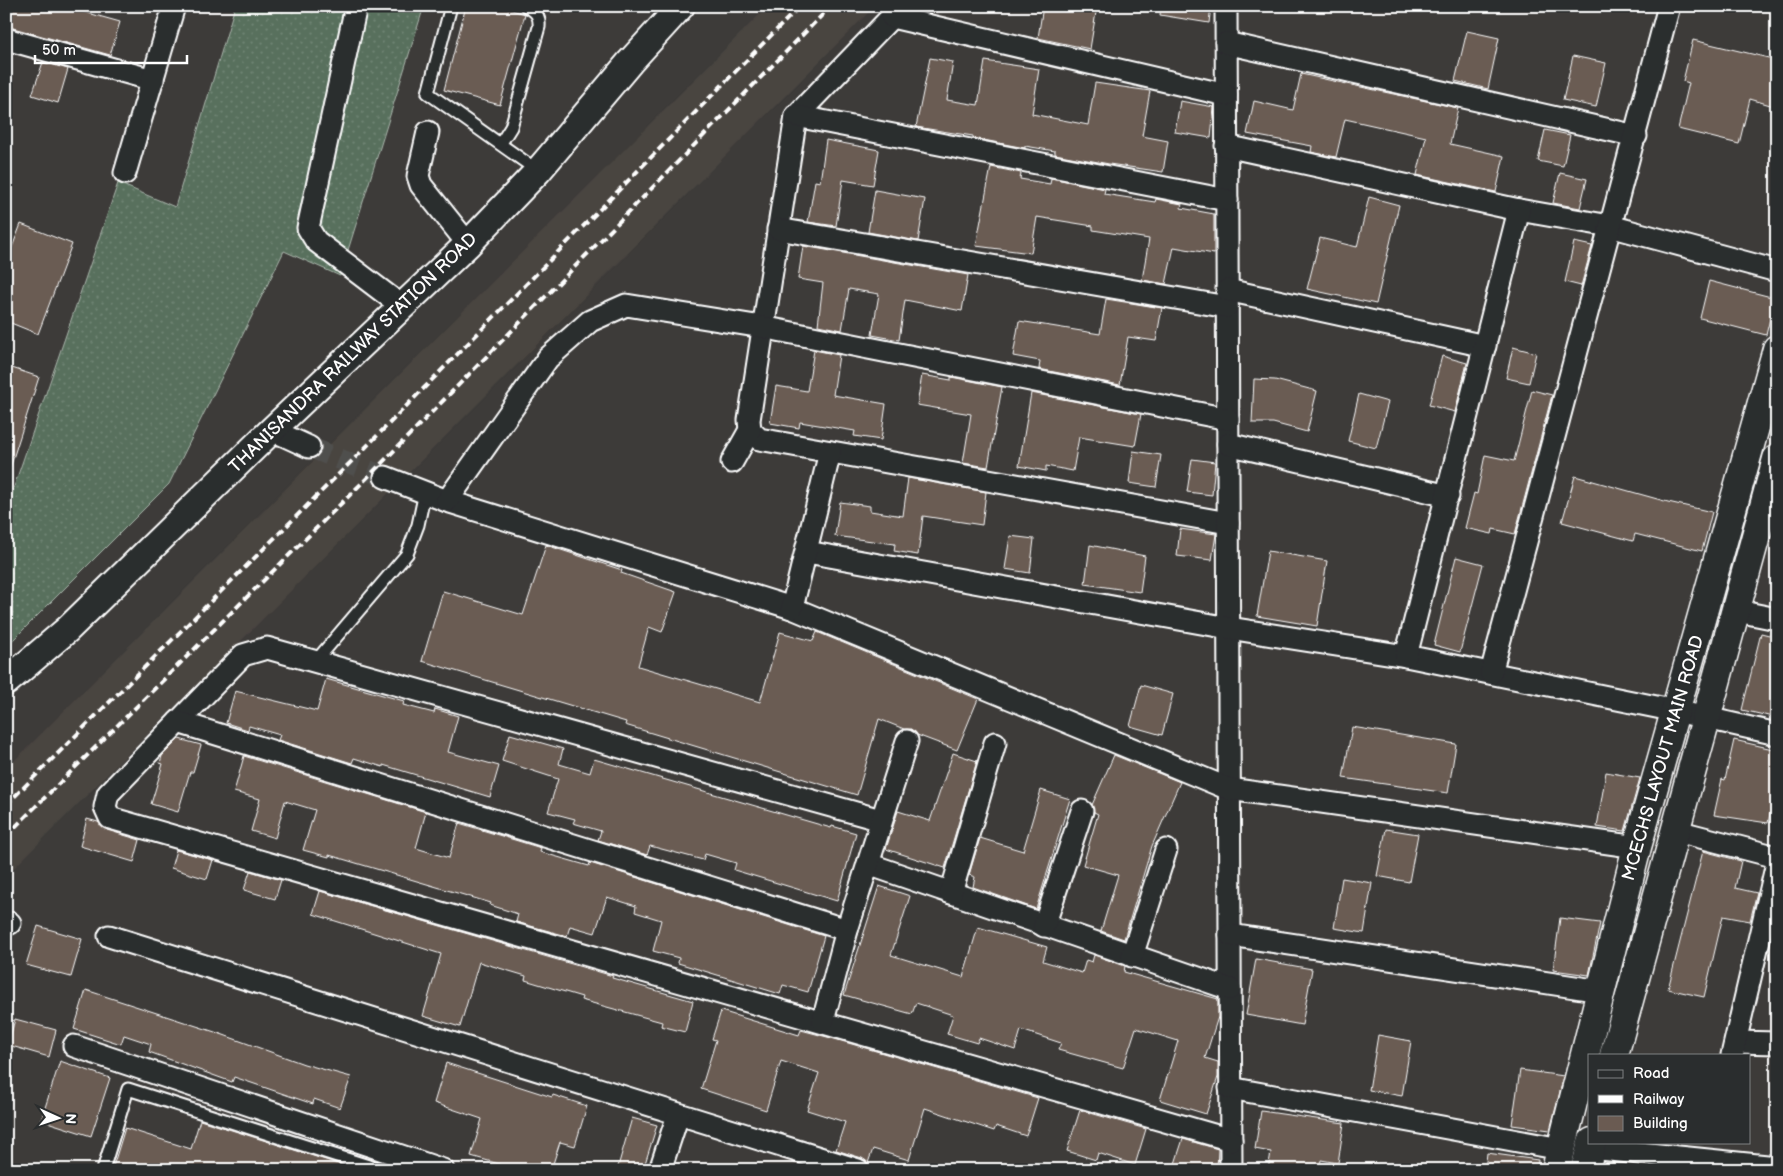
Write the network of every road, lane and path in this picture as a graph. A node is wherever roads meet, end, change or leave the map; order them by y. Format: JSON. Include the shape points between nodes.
{"nodes":[{"id":1,"x":174,"y":6,"type":"edge"},
{"id":2,"x":356,"y":6,"type":"edge"},
{"id":3,"x":450,"y":6,"type":"edge"},
{"id":4,"x":526,"y":6,"type":"edge"},
{"id":5,"x":680,"y":6,"type":"edge"},
{"id":6,"x":1226,"y":6,"type":"edge"},
{"id":7,"x":1669,"y":6,"type":"edge"},
{"id":8,"x":897,"y":12,"type":"edge"},
{"id":9,"x":6,"y":39,"type":"edge"},
{"id":10,"x":1226,"y":43,"type":"junction"},
{"id":11,"x":153,"y":80,"type":"junction"},
{"id":12,"x":1226,"y":95,"type":"junction"},
{"id":13,"x":796,"y":116,"type":"junction"},
{"id":14,"x":428,"y":132,"type":"dead end"},
{"id":15,"x":1636,"y":136,"type":"junction"},
{"id":16,"x":500,"y":143,"type":"junction"},
{"id":17,"x":1226,"y":146,"type":"junction"},
{"id":18,"x":538,"y":171,"type":"junction"},
{"id":19,"x":125,"y":173,"type":"dead end"},
{"id":20,"x":1227,"y":200,"type":"junction"},
{"id":21,"x":1518,"y":210,"type":"junction"},
{"id":22,"x":1610,"y":226,"type":"junction"},
{"id":23,"x":778,"y":229,"type":"junction"},
{"id":24,"x":468,"y":244,"type":"junction"},
{"id":25,"x":1777,"y":272,"type":"edge"},
{"id":26,"x":1227,"y":299,"type":"junction"},
{"id":27,"x":403,"y":307,"type":"junction"},
{"id":28,"x":762,"y":327,"type":"junction"},
{"id":29,"x":1485,"y":346,"type":"junction"},
{"id":30,"x":1777,"y":349,"type":"edge"},
{"id":31,"x":1228,"y":419,"type":"junction"},
{"id":32,"x":272,"y":430,"type":"junction"},
{"id":33,"x":750,"y":430,"type":"junction"},
{"id":34,"x":1228,"y":444,"type":"junction"},
{"id":35,"x":309,"y":447,"type":"tunnel mouth"},
{"id":36,"x":830,"y":452,"type":"junction"},
{"id":37,"x":1777,"y":459,"type":"edge"},
{"id":38,"x":732,"y":462,"type":"dead end"},
{"id":39,"x":385,"y":477,"type":"tunnel mouth"},
{"id":40,"x":424,"y":492,"type":"junction"},
{"id":41,"x":1448,"y":496,"type":"junction"},
{"id":42,"x":447,"y":501,"type":"junction"},
{"id":43,"x":1770,"y":506,"type":"edge"},
{"id":44,"x":1228,"y":523,"type":"junction"},
{"id":45,"x":807,"y":552,"type":"junction"},
{"id":46,"x":792,"y":608,"type":"junction"},
{"id":47,"x":1737,"y":611,"type":"junction"},
{"id":48,"x":1777,"y":619,"type":"edge"},
{"id":49,"x":1228,"y":628,"type":"junction"},
{"id":50,"x":1406,"y":656,"type":"junction"},
{"id":51,"x":315,"y":662,"type":"junction"},
{"id":52,"x":1491,"y":672,"type":"junction"},
{"id":53,"x":6,"y":682,"type":"edge"},
{"id":54,"x":1676,"y":711,"type":"junction"},
{"id":55,"x":1705,"y":717,"type":"junction"},
{"id":56,"x":178,"y":722,"type":"junction"},
{"id":57,"x":1777,"y":734,"type":"edge"},
{"id":58,"x":906,"y":741,"type":"dead end"},
{"id":59,"x":996,"y":743,"type":"dead end"},
{"id":60,"x":1229,"y":789,"type":"junction"},
{"id":61,"x":1082,"y":811,"type":"dead end"},
{"id":62,"x":882,"y":820,"type":"junction"},
{"id":63,"x":1676,"y":831,"type":"junction"},
{"id":64,"x":1637,"y":847,"type":"junction"},
{"id":65,"x":1166,"y":850,"type":"dead end"},
{"id":66,"x":1777,"y":857,"type":"edge"},
{"id":67,"x":1777,"y":863,"type":"edge"},
{"id":68,"x":868,"y":864,"type":"junction"},
{"id":69,"x":951,"y":893,"type":"junction"},
{"id":70,"x":1044,"y":926,"type":"junction"},
{"id":71,"x":847,"y":930,"type":"junction"},
{"id":72,"x":1230,"y":935,"type":"junction"},
{"id":73,"x":109,"y":936,"type":"dead end"},
{"id":74,"x":1132,"y":956,"type":"junction"},
{"id":75,"x":1230,"y":990,"type":"junction"},
{"id":76,"x":1601,"y":991,"type":"junction"},
{"id":77,"x":823,"y":1021,"type":"junction"},
{"id":78,"x":1777,"y":1043,"type":"edge"},
{"id":79,"x":74,"y":1046,"type":"dead end"},
{"id":80,"x":1734,"y":1048,"type":"edge"},
{"id":81,"x":1614,"y":1054,"type":"edge"},
{"id":82,"x":1230,"y":1088,"type":"junction"},
{"id":83,"x":678,"y":1115,"type":"junction"},
{"id":84,"x":1231,"y":1140,"type":"junction"},
{"id":85,"x":1707,"y":1152,"type":"edge"},
{"id":86,"x":1589,"y":1153,"type":"edge"},
{"id":87,"x":1558,"y":1160,"type":"edge"},
{"id":88,"x":1777,"y":1167,"type":"edge"},
{"id":89,"x":102,"y":1170,"type":"edge"},
{"id":90,"x":381,"y":1170,"type":"edge"},
{"id":91,"x":443,"y":1170,"type":"edge"},
{"id":92,"x":660,"y":1170,"type":"edge"},
{"id":93,"x":858,"y":1170,"type":"edge"},
{"id":94,"x":1231,"y":1170,"type":"edge"}],
"edges":[{"from":1,"to":11,"type":"street"},
{"from":2,"to":27,"type":"street","via":[[308,228],[316,241]]},
{"from":3,"to":16,"type":"lane","via":[[428,93]]},
{"from":4,"to":16,"type":"lane","via":[[537,14],[539,27],[511,127]]},
{"from":5,"to":18,"type":"street","name":"THANISANDRA RAILWAY STATION ROAD"},
{"from":6,"to":10,"type":"street"},
{"from":7,"to":15,"type":"street"},
{"from":8,"to":12,"type":"street"},
{"from":8,"to":13,"type":"street"},
{"from":9,"to":11,"type":"street"},
{"from":10,"to":12,"type":"street"},
{"from":10,"to":15,"type":"street"},
{"from":11,"to":19,"type":"street"},
{"from":12,"to":17,"type":"street"},
{"from":13,"to":20,"type":"street"},
{"from":13,"to":23,"type":"street"},
{"from":14,"to":24,"type":"street","via":[[418,176],[421,185]]},
{"from":15,"to":22,"type":"street"},
{"from":16,"to":18,"type":"lane"},
{"from":17,"to":20,"type":"street"},
{"from":17,"to":21,"type":"street"},
{"from":18,"to":24,"type":"street","name":"THANISANDRA RAILWAY STATION ROAD"},
{"from":20,"to":26,"type":"street"},
{"from":21,"to":22,"type":"street"},
{"from":21,"to":29,"type":"street"},
{"from":22,"to":25,"type":"street"},
{"from":22,"to":52,"type":"street"},
{"from":23,"to":26,"type":"street"},
{"from":23,"to":28,"type":"street"},
{"from":24,"to":27,"type":"street","name":"THANISANDRA RAILWAY STATION ROAD"},
{"from":26,"to":29,"type":"street"},
{"from":26,"to":31,"type":"street"},
{"from":27,"to":32,"type":"street","name":"THANISANDRA RAILWAY STATION ROAD"},
{"from":28,"to":31,"type":"street"},
{"from":28,"to":33,"type":"street"},
{"from":28,"to":42,"type":"street","via":[[626,305],[590,321],[548,358]]},
{"from":29,"to":41,"type":"street"},
{"from":30,"to":54,"type":"main road","name":"MCECHS LAYOUT MAIN ROAD"},
{"from":31,"to":34,"type":"street"},
{"from":32,"to":35,"type":"street"},
{"from":32,"to":53,"type":"street","name":"THANISANDRA RAILWAY STATION ROAD","via":[[68,629]]},
{"from":33,"to":36,"type":"street","via":[[759,439]]},
{"from":33,"to":38,"type":"street"},
{"from":34,"to":41,"type":"street"},
{"from":34,"to":44,"type":"street"},
{"from":36,"to":44,"type":"street"},
{"from":36,"to":45,"type":"street"},
{"from":37,"to":43,"type":"main road","name":"MCECHS LAYOUT MAIN ROAD"},
{"from":39,"to":40,"type":"street"},
{"from":40,"to":42,"type":"street"},
{"from":40,"to":51,"type":"lane","via":[[408,554]]},
{"from":41,"to":50,"type":"street"},
{"from":42,"to":46,"type":"street"},
{"from":43,"to":47,"type":"main road","name":"MCECHS LAYOUT MAIN ROAD"},
{"from":44,"to":49,"type":"street"},
{"from":45,"to":46,"type":"street"},
{"from":45,"to":49,"type":"street"},
{"from":46,"to":60,"type":"street"},
{"from":47,"to":48,"type":"street"},
{"from":47,"to":55,"type":"main road","name":"MCECHS LAYOUT MAIN ROAD"},
{"from":49,"to":50,"type":"street"},
{"from":49,"to":60,"type":"street"},
{"from":50,"to":52,"type":"street"},
{"from":51,"to":56,"type":"street","via":[[267,648],[243,655]]},
{"from":51,"to":62,"type":"street"},
{"from":52,"to":54,"type":"street"},
{"from":54,"to":55,"type":"street"},
{"from":54,"to":64,"type":"main road","name":"MCECHS LAYOUT MAIN ROAD"},
{"from":55,"to":57,"type":"street"},
{"from":55,"to":63,"type":"main road","name":"MCECHS LAYOUT MAIN ROAD"},
{"from":56,"to":71,"type":"street"},
{"from":56,"to":77,"type":"street","via":[[108,794],[106,807],[110,818]]},
{"from":58,"to":62,"type":"street"},
{"from":59,"to":69,"type":"street"},
{"from":60,"to":64,"type":"street"},
{"from":60,"to":72,"type":"street"},
{"from":61,"to":70,"type":"street"},
{"from":62,"to":68,"type":"street"},
{"from":63,"to":66,"type":"street"},
{"from":63,"to":81,"type":"main road","name":"MCECHS LAYOUT MAIN ROAD"},
{"from":64,"to":76,"type":"main road","name":"MCECHS LAYOUT MAIN ROAD"},
{"from":65,"to":74,"type":"street"},
{"from":67,"to":80,"type":"street"},
{"from":68,"to":69,"type":"street"},
{"from":68,"to":71,"type":"street"},
{"from":69,"to":70,"type":"street"},
{"from":70,"to":74,"type":"street"},
{"from":71,"to":77,"type":"street"},
{"from":72,"to":75,"type":"street"},
{"from":72,"to":76,"type":"street"},
{"from":73,"to":83,"type":"street"},
{"from":74,"to":75,"type":"street"},
{"from":75,"to":82,"type":"street"},
{"from":76,"to":87,"type":"main road","name":"MCECHS LAYOUT MAIN ROAD"},
{"from":77,"to":84,"type":"street"},
{"from":78,"to":80,"type":"street"},
{"from":79,"to":91,"type":"street"},
{"from":82,"to":84,"type":"street"},
{"from":82,"to":87,"type":"street"},
{"from":83,"to":92,"type":"street"},
{"from":83,"to":93,"type":"street"},
{"from":84,"to":94,"type":"street"},
{"from":85,"to":86,"type":"street"},
{"from":85,"to":88,"type":"street"},
{"from":89,"to":90,"type":"lane","via":[[128,1089]]}]}
